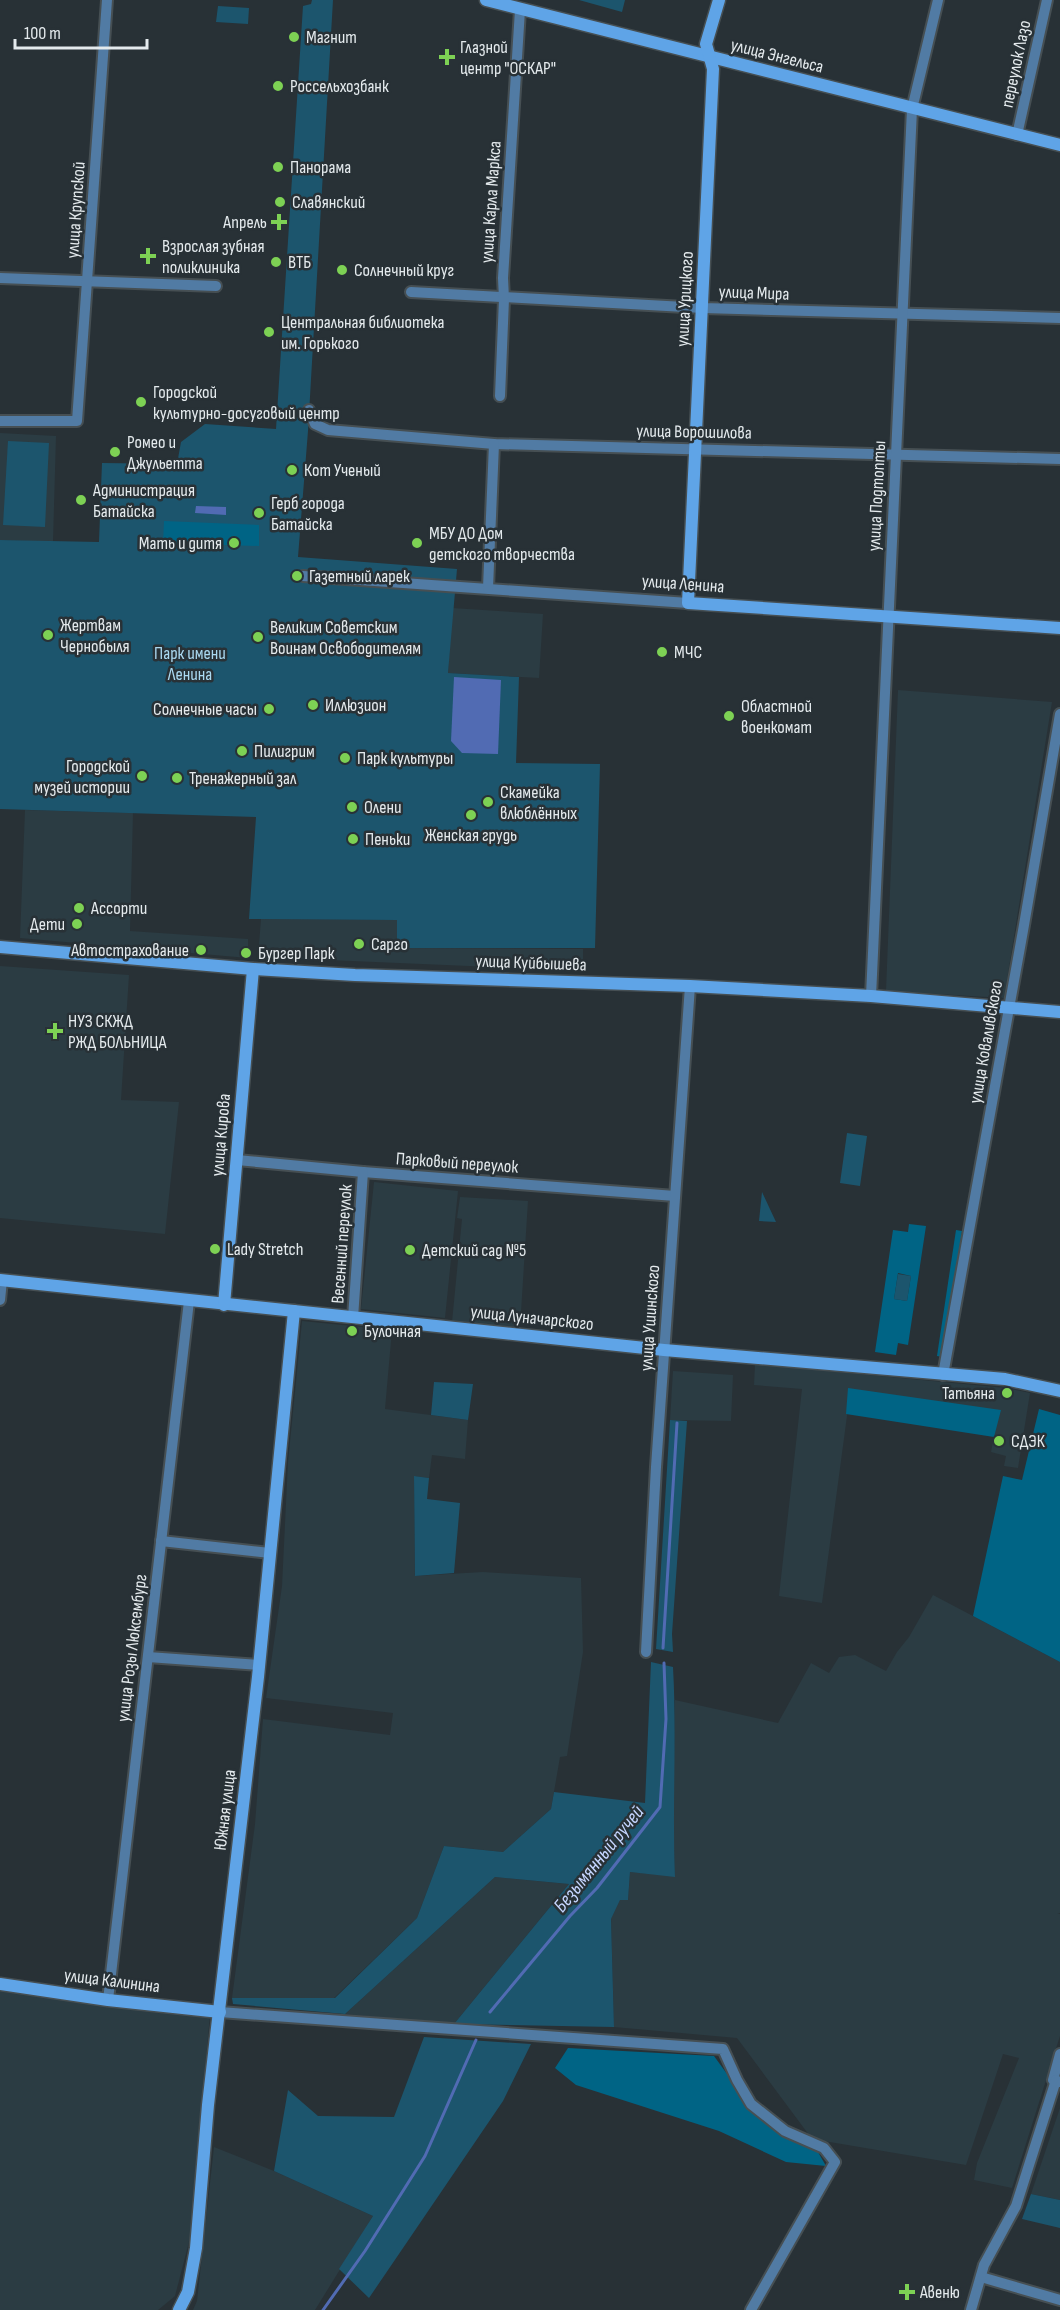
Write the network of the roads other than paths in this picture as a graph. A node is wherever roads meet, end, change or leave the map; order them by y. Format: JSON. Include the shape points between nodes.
{"nodes":[{"id":1,"x":107,"y":0,"type":"edge"},
{"id":2,"x":486,"y":0,"type":"edge"},
{"id":3,"x":719,"y":0,"type":"edge"},
{"id":4,"x":938,"y":0,"type":"edge"},
{"id":5,"x":1047,"y":0,"type":"edge"},
{"id":6,"x":520,"y":10,"type":"junction"},
{"id":7,"x":710,"y":58,"type":"junction"},
{"id":8,"x":912,"y":109,"type":"junction"},
{"id":9,"x":1017,"y":135,"type":"junction"},
{"id":10,"x":1060,"y":145,"type":"edge"},
{"id":11,"x":0,"y":278,"type":"edge"},
{"id":12,"x":87,"y":282,"type":"junction"},
{"id":13,"x":216,"y":286,"type":"dead end"},
{"id":14,"x":411,"y":292,"type":"dead end"},
{"id":15,"x":504,"y":298,"type":"junction"},
{"id":16,"x":703,"y":308,"type":"junction"},
{"id":17,"x":901,"y":315,"type":"junction"},
{"id":18,"x":1060,"y":318,"type":"edge"},
{"id":19,"x":501,"y":396,"type":"dead end"},
{"id":20,"x":309,"y":410,"type":"dead end"},
{"id":21,"x":0,"y":421,"type":"edge"},
{"id":22,"x":494,"y":444,"type":"junction"},
{"id":23,"x":695,"y":449,"type":"junction"},
{"id":24,"x":896,"y":453,"type":"junction"},
{"id":25,"x":1060,"y":459,"type":"edge"},
{"id":26,"x":303,"y":576,"type":"dead end"},
{"id":27,"x":488,"y":588,"type":"junction"},
{"id":28,"x":688,"y":603,"type":"junction"},
{"id":29,"x":889,"y":616,"type":"junction"},
{"id":30,"x":1060,"y":628,"type":"edge"},
{"id":31,"x":1060,"y":714,"type":"edge"},
{"id":32,"x":0,"y":947,"type":"edge"},
{"id":33,"x":253,"y":969,"type":"junction"},
{"id":34,"x":690,"y":986,"type":"junction"},
{"id":35,"x":871,"y":996,"type":"junction"},
{"id":36,"x":1008,"y":1008,"type":"junction"},
{"id":37,"x":1060,"y":1012,"type":"edge"},
{"id":38,"x":237,"y":1160,"type":"junction"},
{"id":39,"x":363,"y":1172,"type":"junction"},
{"id":40,"x":675,"y":1196,"type":"junction"},
{"id":41,"x":1,"y":1280,"type":"edge"},
{"id":42,"x":0,"y":1300,"type":"edge"},
{"id":43,"x":189,"y":1301,"type":"junction"},
{"id":44,"x":224,"y":1305,"type":"junction"},
{"id":45,"x":294,"y":1311,"type":"junction"},
{"id":46,"x":353,"y":1318,"type":"junction"},
{"id":47,"x":664,"y":1350,"type":"junction"},
{"id":48,"x":943,"y":1375,"type":"junction"},
{"id":49,"x":1060,"y":1391,"type":"edge"},
{"id":50,"x":161,"y":1541,"type":"junction"},
{"id":51,"x":270,"y":1553,"type":"junction"},
{"id":52,"x":646,"y":1652,"type":"dead end"},
{"id":53,"x":148,"y":1657,"type":"junction"},
{"id":54,"x":259,"y":1665,"type":"junction"},
{"id":55,"x":0,"y":1984,"type":"edge"},
{"id":56,"x":108,"y":2000,"type":"junction"},
{"id":57,"x":220,"y":2012,"type":"junction"},
{"id":58,"x":1060,"y":2054,"type":"edge"},
{"id":59,"x":1056,"y":2081,"type":"edge"},
{"id":60,"x":981,"y":2277,"type":"junction"},
{"id":61,"x":1060,"y":2300,"type":"edge"},
{"id":62,"x":179,"y":2310,"type":"edge"},
{"id":63,"x":751,"y":2310,"type":"edge"},
{"id":64,"x":971,"y":2310,"type":"edge"}],
"edges":[{"from":1,"to":12,"type":"street","name":"улица Крупской"},
{"from":2,"to":6,"type":"street","name":"улица Энгельса"},
{"from":3,"to":7,"type":"street","name":"улица Урицкого","via":[[706,44]]},
{"from":4,"to":8,"type":"street","name":"улица Подтопты"},
{"from":5,"to":9,"type":"street","name":"переулок Лазо"},
{"from":6,"to":7,"type":"street","name":"улица Энгельса"},
{"from":6,"to":15,"type":"street","name":"улица Карла Маркса"},
{"from":7,"to":8,"type":"street","name":"улица Энгельса"},
{"from":7,"to":16,"type":"street","name":"улица Урицкого","via":[[713,69]]},
{"from":8,"to":9,"type":"street","name":"улица Энгельса"},
{"from":8,"to":17,"type":"street","name":"улица Подтопты"},
{"from":9,"to":10,"type":"street","name":"улица Энгельса"},
{"from":11,"to":12,"type":"street"},
{"from":12,"to":13,"type":"street"},
{"from":12,"to":21,"type":"street","name":"улица Крупской","via":[[77,421]]},
{"from":14,"to":15,"type":"street","name":"улица Мира"},
{"from":15,"to":16,"type":"street","name":"улица Мира"},
{"from":15,"to":19,"type":"street","name":"улица Карла Маркса"},
{"from":16,"to":17,"type":"street","name":"улица Мира"},
{"from":16,"to":23,"type":"street","name":"улица Урицкого"},
{"from":17,"to":18,"type":"street","name":"улица Мира"},
{"from":17,"to":24,"type":"street","name":"улица Подтопты"},
{"from":20,"to":22,"type":"street","name":"улица Ворошилова","via":[[315,424],[328,430]]},
{"from":22,"to":23,"type":"street","name":"улица Ворошилова"},
{"from":22,"to":27,"type":"street"},
{"from":23,"to":24,"type":"street","name":"улица Ворошилова"},
{"from":23,"to":28,"type":"street","name":"улица Урицкого"},
{"from":24,"to":25,"type":"street","name":"улица Ворошилова"},
{"from":24,"to":29,"type":"street","name":"улица Подтопты"},
{"from":26,"to":27,"type":"street","name":"улица Ленина"},
{"from":27,"to":28,"type":"street","name":"улица Ленина"},
{"from":28,"to":29,"type":"street","name":"улица Ленина"},
{"from":29,"to":30,"type":"street","name":"улица Ленина"},
{"from":29,"to":35,"type":"street","name":"улица Подтопты"},
{"from":31,"to":36,"type":"street","name":"улица Коваливского"},
{"from":32,"to":33,"type":"street","name":"улица Куйбышева"},
{"from":33,"to":34,"type":"street","name":"улица Куйбышева"},
{"from":33,"to":38,"type":"street","name":"улица Кирова"},
{"from":34,"to":35,"type":"street","name":"улица Куйбышева"},
{"from":34,"to":40,"type":"street","name":"улица Ушинского"},
{"from":35,"to":36,"type":"street","name":"улица Куйбышева"},
{"from":36,"to":37,"type":"street","name":"улица Куйбышева"},
{"from":36,"to":48,"type":"street","name":"улица Коваливского"},
{"from":38,"to":39,"type":"street","name":"Парковый переулок"},
{"from":38,"to":44,"type":"street","name":"улица Кирова"},
{"from":39,"to":40,"type":"street","name":"Парковый переулок"},
{"from":39,"to":46,"type":"street","name":"Весенний переулок"},
{"from":40,"to":47,"type":"street","name":"улица Ушинского"},
{"from":41,"to":42,"type":"street"},
{"from":41,"to":43,"type":"street","name":"улица Луначарского"},
{"from":43,"to":44,"type":"street","name":"улица Луначарского"},
{"from":43,"to":50,"type":"street","name":"улица Розы Люксембург"},
{"from":44,"to":45,"type":"street","name":"улица Луначарского"},
{"from":45,"to":46,"type":"street","name":"улица Луначарского"},
{"from":45,"to":51,"type":"street","name":"Южная улица"},
{"from":46,"to":47,"type":"street","name":"улица Луначарского"},
{"from":47,"to":48,"type":"street","name":"улица Луначарского"},
{"from":47,"to":52,"type":"street","name":"улица Ушинского"},
{"from":48,"to":49,"type":"street","name":"улица Луначарского","via":[[1020,1381]]},
{"from":50,"to":51,"type":"street"},
{"from":50,"to":53,"type":"street","name":"улица Розы Люксембург"},
{"from":51,"to":54,"type":"street","name":"Южная улица"},
{"from":53,"to":54,"type":"street"},
{"from":53,"to":56,"type":"street","name":"улица Розы Люксембург"},
{"from":54,"to":57,"type":"street","name":"Южная улица"},
{"from":55,"to":56,"type":"street","name":"улица Калинина"},
{"from":56,"to":57,"type":"street","name":"улица Калинина"},
{"from":57,"to":62,"type":"street","name":"Южная улица","via":[[196,2248],[188,2292]]},
{"from":57,"to":63,"type":"street","via":[[723,2049],[751,2104],[786,2131],[824,2148],[835,2162]]},
{"from":58,"to":59,"type":"street"},
{"from":59,"to":60,"type":"street","via":[[1016,2206]]},
{"from":60,"to":61,"type":"street"},
{"from":60,"to":64,"type":"street"}]}
